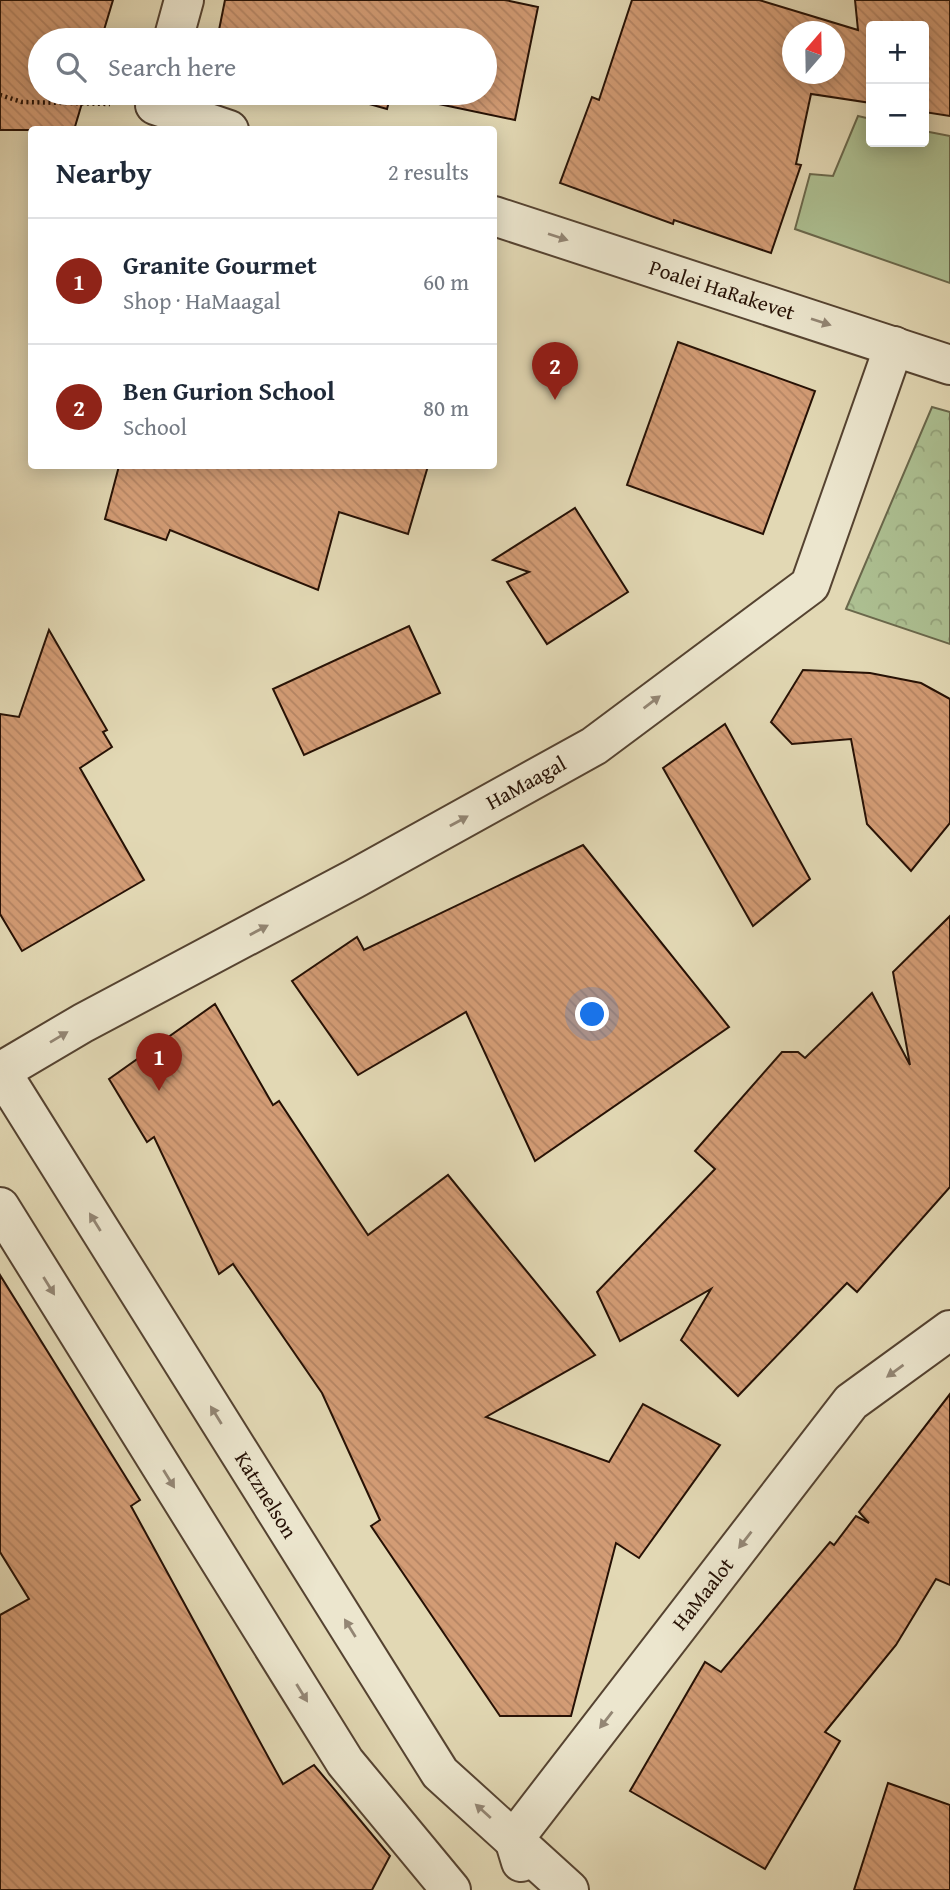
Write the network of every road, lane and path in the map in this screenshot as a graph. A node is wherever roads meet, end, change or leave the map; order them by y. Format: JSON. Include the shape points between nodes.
{"nodes":[{"id":1,"x":184,"y":0,"type":"edge"},
{"id":2,"x":176,"y":28,"type":"edge"},
{"id":3,"x":0,"y":95,"type":"edge"},
{"id":4,"x":28,"y":102,"type":"edge"},
{"id":5,"x":170,"y":105,"type":"edge"},
{"id":6,"x":220,"y":126,"type":"edge"},
{"id":7,"x":497,"y":217,"type":"edge"},
{"id":8,"x":894,"y":346,"type":"junction"},
{"id":9,"x":950,"y":365,"type":"edge"},
{"id":10,"x":0,"y":1071,"type":"edge"},
{"id":11,"x":0,"y":1207,"type":"edge"},
{"id":12,"x":950,"y":1331,"type":"edge"},
{"id":13,"x":514,"y":1839,"type":"junction"},
{"id":14,"x":451,"y":1890,"type":"edge"},
{"id":15,"x":530,"y":1890,"type":"edge"},
{"id":16,"x":569,"y":1890,"type":"edge"}],
"edges":[{"from":1,"to":2,"type":"street"},
{"from":3,"to":4,"type":"path"},
{"from":5,"to":6,"type":"street"},
{"from":7,"to":8,"type":"street","name":"Poalei HaRakevet","one_way":true},
{"from":8,"to":9,"type":"street","name":"Poalei HaRakevet"},
{"from":10,"to":8,"type":"street","name":"HaMaagal","one_way":true,"via":[[594,746],[810,585]]},
{"from":13,"to":10,"type":"street","name":"Katznelson","one_way":true,"via":[[440,1773]]},
{"from":11,"to":14,"type":"street","one_way":true,"via":[[345,1762]]},
{"from":12,"to":13,"type":"street","name":"HaMaalot","one_way":true,"via":[[851,1402]]},
{"from":13,"to":15,"type":"street"},
{"from":13,"to":16,"type":"street","name":"Katznelson"}]}
